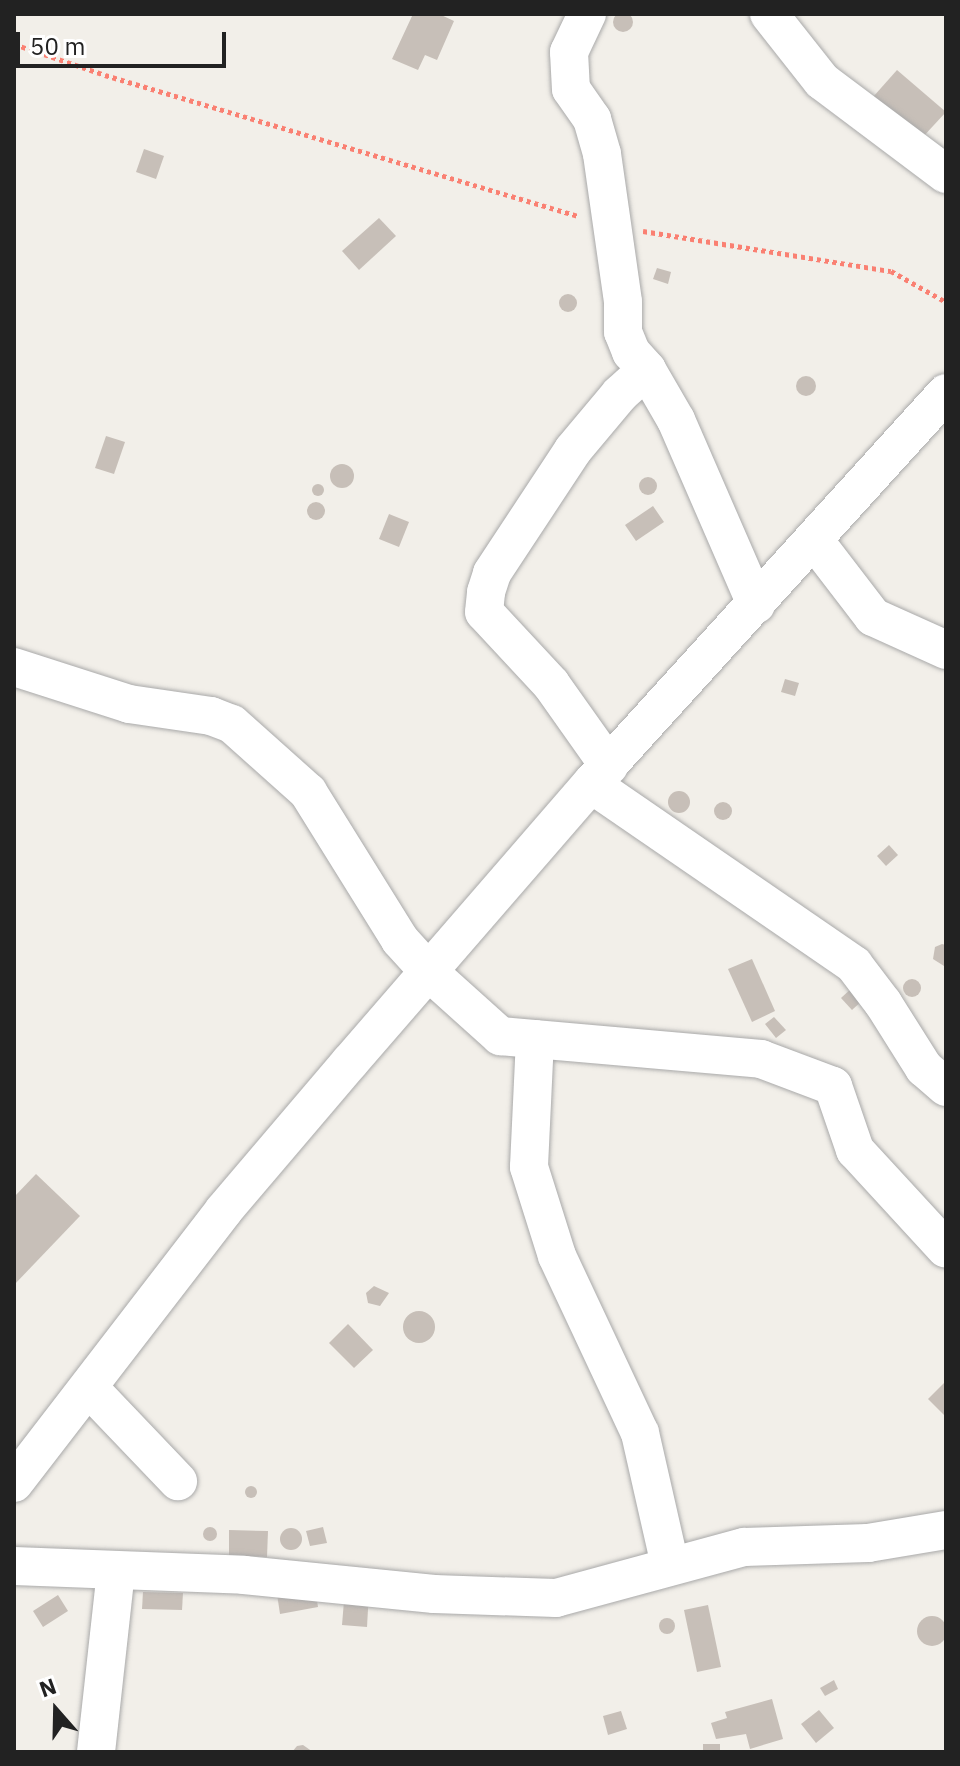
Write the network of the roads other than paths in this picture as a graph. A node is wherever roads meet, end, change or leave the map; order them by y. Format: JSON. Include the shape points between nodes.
{"nodes":[{"id":1,"x":587,"y":14,"type":"edge"},
{"id":2,"x":769,"y":14,"type":"edge"},
{"id":3,"x":946,"y":174,"type":"edge"},
{"id":4,"x":647,"y":370,"type":"junction"},
{"id":5,"x":946,"y":393,"type":"edge"},
{"id":6,"x":814,"y":540,"type":"junction"},
{"id":7,"x":756,"y":604,"type":"junction"},
{"id":8,"x":946,"y":650,"type":"edge"},
{"id":9,"x":14,"y":667,"type":"edge"},
{"id":10,"x":600,"y":775,"type":"junction"},
{"id":11,"x":429,"y":972,"type":"junction"},
{"id":12,"x":535,"y":1039,"type":"junction"},
{"id":13,"x":946,"y":1087,"type":"edge"},
{"id":14,"x":946,"y":1249,"type":"edge"},
{"id":15,"x":89,"y":1388,"type":"junction"},
{"id":16,"x":178,"y":1481,"type":"dead end"},
{"id":17,"x":14,"y":1483,"type":"edge"},
{"id":18,"x":946,"y":1530,"type":"edge"},
{"id":19,"x":670,"y":1565,"type":"junction"},
{"id":20,"x":14,"y":1566,"type":"edge"},
{"id":21,"x":116,"y":1571,"type":"junction"},
{"id":22,"x":96,"y":1752,"type":"edge"}],
"edges":[{"from":1,"to":4,"type":"street","via":[[569,52],[571,89],[592,119],[602,154],[623,332]]},
{"from":2,"to":3,"type":"street","via":[[822,81]]},
{"from":4,"to":7,"type":"street","via":[[676,420]]},
{"from":4,"to":10,"type":"street","via":[[573,450],[492,573],[484,612],[551,684]]},
{"from":5,"to":6,"type":"street"},
{"from":6,"to":7,"type":"street"},
{"from":6,"to":8,"type":"street","via":[[873,617]]},
{"from":7,"to":10,"type":"street"},
{"from":9,"to":11,"type":"street","via":[[129,704],[232,724],[308,792],[400,940]]},
{"from":10,"to":11,"type":"street"},
{"from":10,"to":13,"type":"street","via":[[854,965],[924,1068]]},
{"from":11,"to":12,"type":"street","via":[[500,1036]]},
{"from":11,"to":15,"type":"street","via":[[224,1210]]},
{"from":12,"to":14,"type":"street","via":[[761,1059],[833,1086],[855,1150]]},
{"from":12,"to":19,"type":"street","via":[[529,1167],[557,1256],[640,1433]]},
{"from":15,"to":16,"type":"street"},
{"from":15,"to":17,"type":"street"},
{"from":18,"to":19,"type":"street","via":[[868,1543],[744,1547]]},
{"from":19,"to":21,"type":"street","via":[[556,1598]]},
{"from":20,"to":21,"type":"street"},
{"from":21,"to":22,"type":"street"}]}
